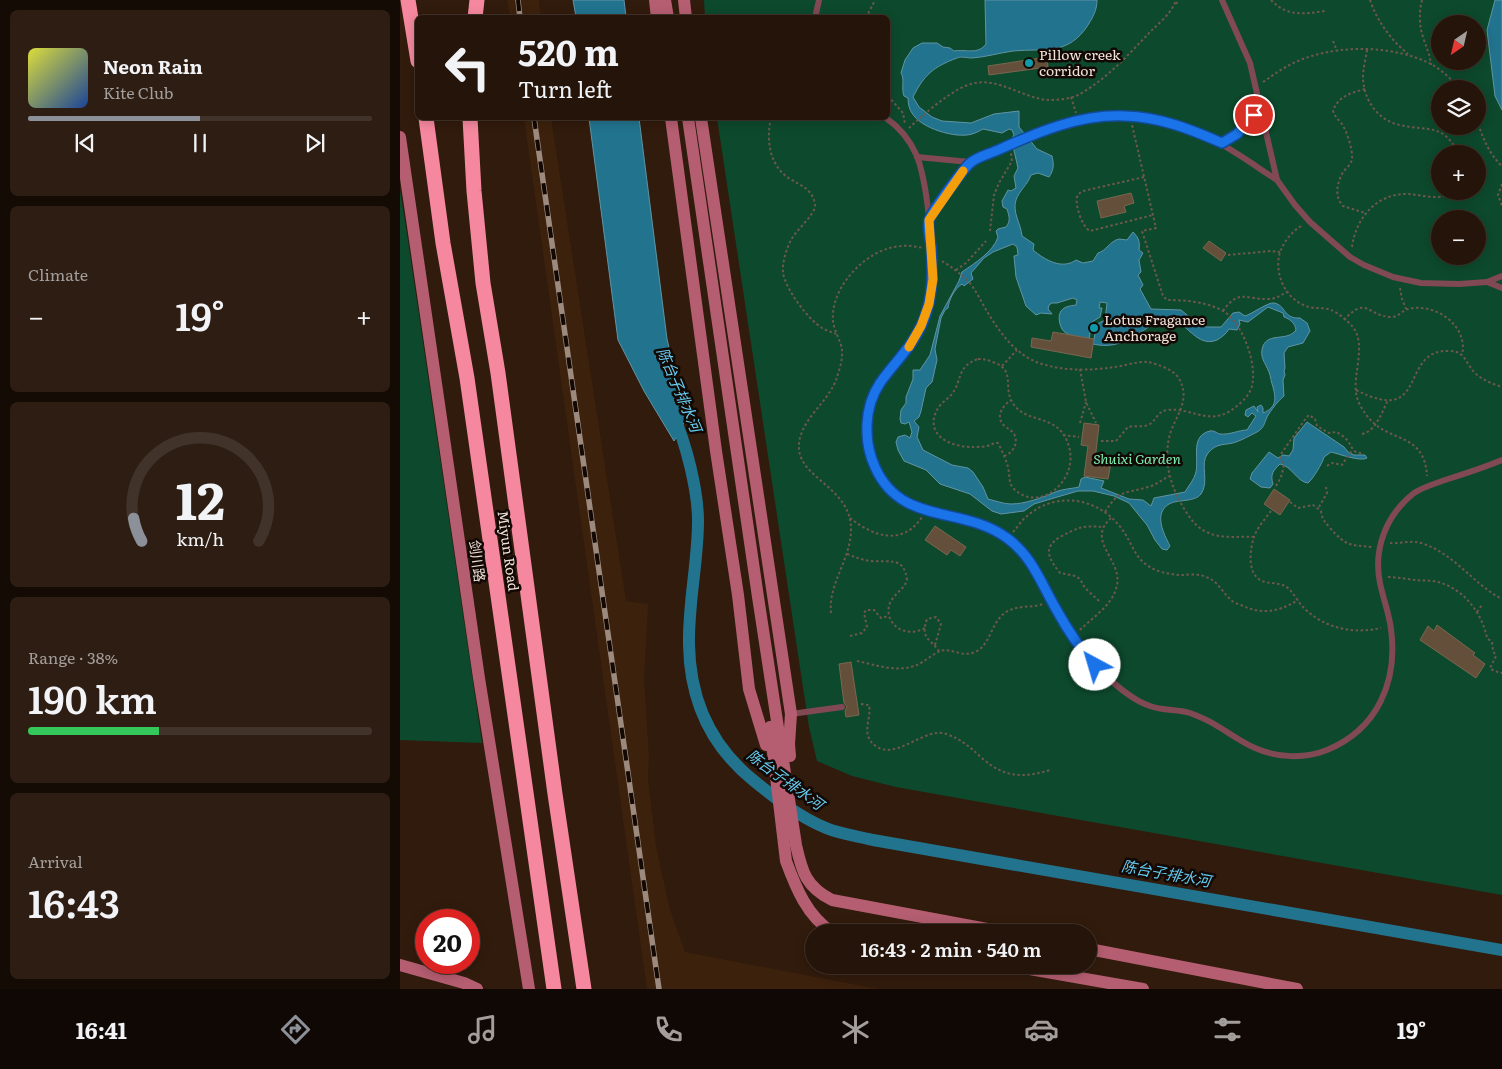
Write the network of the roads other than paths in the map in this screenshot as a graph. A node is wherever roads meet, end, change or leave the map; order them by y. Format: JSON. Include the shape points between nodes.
{"nodes":[{"id":1,"x":408,"y":0,"type":"edge"},
{"id":2,"x":477,"y":0,"type":"edge"},
{"id":3,"x":655,"y":0,"type":"edge"},
{"id":4,"x":665,"y":0,"type":"edge"},
{"id":5,"x":672,"y":0,"type":"edge"},
{"id":6,"x":684,"y":0,"type":"edge"},
{"id":7,"x":819,"y":0,"type":"edge"},
{"id":8,"x":1222,"y":0,"type":"edge"},
{"id":9,"x":475,"y":15,"type":"edge"},
{"id":10,"x":657,"y":15,"type":"edge"},
{"id":11,"x":668,"y":15,"type":"edge"},
{"id":12,"x":674,"y":15,"type":"edge"},
{"id":13,"x":686,"y":15,"type":"edge"},
{"id":14,"x":816,"y":15,"type":"edge"},
{"id":15,"x":415,"y":43,"type":"edge"},
{"id":16,"x":1258,"y":102,"type":"junction"},
{"id":17,"x":426,"y":120,"type":"edge"},
{"id":18,"x":470,"y":120,"type":"edge"},
{"id":19,"x":671,"y":120,"type":"edge"},
{"id":20,"x":682,"y":120,"type":"edge"},
{"id":21,"x":688,"y":120,"type":"edge"},
{"id":22,"x":701,"y":120,"type":"edge"},
{"id":23,"x":888,"y":120,"type":"edge"},
{"id":24,"x":400,"y":137,"type":"edge"},
{"id":25,"x":1222,"y":143,"type":"junction"},
{"id":26,"x":917,"y":157,"type":"junction"},
{"id":27,"x":970,"y":162,"type":"junction"},
{"id":28,"x":1277,"y":180,"type":"junction"},
{"id":29,"x":929,"y":220,"type":"junction"},
{"id":30,"x":1502,"y":276,"type":"edge"},
{"id":31,"x":1487,"y":282,"type":"junction"},
{"id":32,"x":1502,"y":288,"type":"edge"},
{"id":33,"x":1502,"y":460,"type":"edge"},
{"id":34,"x":842,"y":707,"type":"dead end"},
{"id":35,"x":791,"y":714,"type":"junction"},
{"id":36,"x":779,"y":763,"type":"junction"},
{"id":37,"x":789,"y":829,"type":"junction"},
{"id":38,"x":821,"y":924,"type":"edge"},
{"id":39,"x":960,"y":924,"type":"edge"},
{"id":40,"x":1097,"y":951,"type":"edge"},
{"id":41,"x":400,"y":966,"type":"edge"},
{"id":42,"x":1058,"y":974,"type":"edge"},
{"id":43,"x":476,"y":989,"type":"edge"},
{"id":44,"x":529,"y":989,"type":"edge"},
{"id":45,"x":554,"y":989,"type":"edge"},
{"id":46,"x":584,"y":989,"type":"edge"},
{"id":47,"x":1144,"y":989,"type":"edge"},
{"id":48,"x":1297,"y":989,"type":"edge"}],
"edges":[{"from":1,"to":15,"type":"highway"},
{"from":2,"to":9,"type":"highway"},
{"from":3,"to":10,"type":"street"},
{"from":4,"to":11,"type":"street"},
{"from":5,"to":12,"type":"street"},
{"from":6,"to":13,"type":"street"},
{"from":7,"to":14,"type":"lane"},
{"from":8,"to":16,"type":"lane","via":[[1250,64]]},
{"from":16,"to":25,"type":"lane","via":[[1247,124]]},
{"from":16,"to":28,"type":"lane"},
{"from":17,"to":45,"type":"highway","name":"Miyun Road","via":[[443,243],[467,378]]},
{"from":18,"to":46,"type":"highway","name":"Miyun Road","via":[[483,283]]},
{"from":19,"to":36,"type":"street","via":[[750,689],[766,740]]},
{"from":20,"to":36,"type":"street"},
{"from":21,"to":36,"type":"street"},
{"from":22,"to":35,"type":"street"},
{"from":23,"to":26,"type":"lane","via":[[903,133]]},
{"from":24,"to":44,"type":"street","name":"剑川路","via":[[479,678]]},
{"from":25,"to":27,"type":"lane","via":[[1172,122],[1108,116],[1049,128]]},
{"from":25,"to":28,"type":"lane"},
{"from":26,"to":27,"type":"lane"},
{"from":26,"to":29,"type":"lane"},
{"from":27,"to":29,"type":"lane"},
{"from":28,"to":31,"type":"lane","via":[[1310,222],[1350,257],[1377,272],[1401,280],[1436,284]]},
{"from":29,"to":33,"type":"lane","via":[[933,279],[926,316],[912,342],[879,385],[871,404],[867,429],[875,467],[888,489],[916,508],[973,521],[1008,538],[1037,573],[1087,657],[1140,703],[1190,713],[1255,748],[1282,756],[1324,751],[1362,729],[1386,690],[1393,659],[1391,625],[1379,576],[1383,533],[1395,513],[1426,486]]},
{"from":30,"to":31,"type":"lane"},
{"from":31,"to":32,"type":"lane"},
{"from":34,"to":35,"type":"lane"},
{"from":35,"to":36,"type":"street","via":[[789,744]]},
{"from":36,"to":37,"type":"street"},
{"from":36,"to":37,"type":"street"},
{"from":37,"to":38,"type":"street","via":[[786,860],[803,900]]},
{"from":37,"to":39,"type":"street","via":[[807,880],[832,900]]},
{"from":40,"to":48,"type":"street"},
{"from":41,"to":43,"type":"street"},
{"from":42,"to":47,"type":"street"}]}
